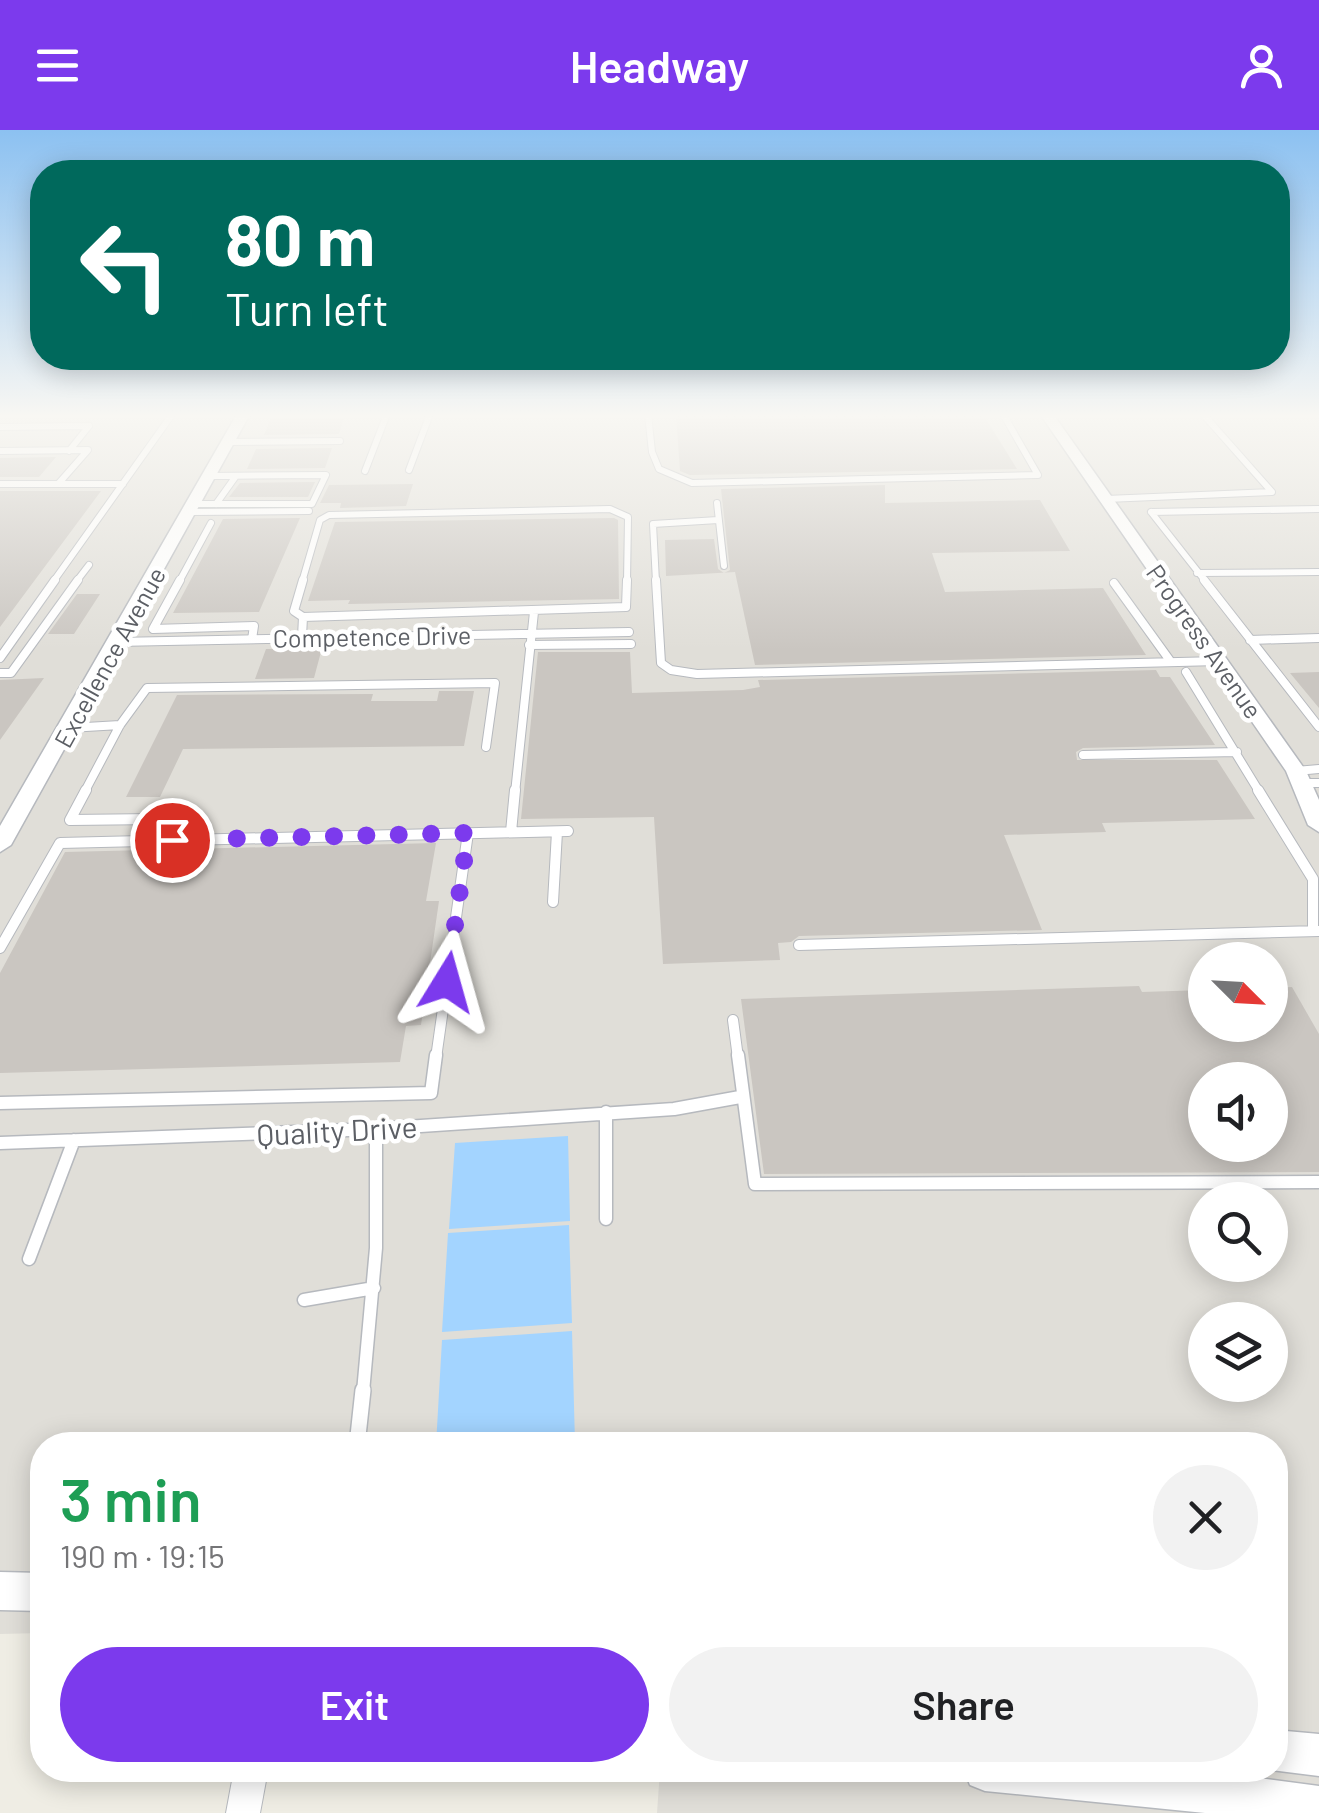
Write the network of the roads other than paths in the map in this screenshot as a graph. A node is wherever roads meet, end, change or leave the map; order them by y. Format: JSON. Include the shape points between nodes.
{"nodes":[{"id":1,"x":116,"y":493,"type":"edge"},
{"id":2,"x":200,"y":493,"type":"edge"},
{"id":3,"x":224,"y":493,"type":"edge"},
{"id":4,"x":318,"y":493,"type":"edge"},
{"id":5,"x":1101,"y":493,"type":"edge"},
{"id":6,"x":1259,"y":493,"type":"edge"},
{"id":7,"x":1106,"y":499,"type":"junction"},
{"id":8,"x":716,"y":503,"type":"dead end"},
{"id":9,"x":216,"y":504,"type":"junction"},
{"id":10,"x":192,"y":508,"type":"junction"},
{"id":11,"x":1319,"y":509,"type":"edge"},
{"id":12,"x":309,"y":512,"type":"dead end"},
{"id":13,"x":718,"y":520,"type":"junction"},
{"id":14,"x":212,"y":523,"type":"dead end"},
{"id":15,"x":67,"y":565,"type":"junction"},
{"id":16,"x":724,"y":566,"type":"dead end"},
{"id":17,"x":1319,"y":572,"type":"edge"},
{"id":18,"x":1197,"y":573,"type":"junction"},
{"id":19,"x":1114,"y":583,"type":"dead end"},
{"id":20,"x":534,"y":612,"type":"junction"},
{"id":21,"x":303,"y":617,"type":"junction"},
{"id":22,"x":629,"y":632,"type":"dead end"},
{"id":23,"x":530,"y":634,"type":"junction"},
{"id":24,"x":302,"y":638,"type":"junction"},
{"id":25,"x":1319,"y":638,"type":"edge"},
{"id":26,"x":252,"y":639,"type":"junction"},
{"id":27,"x":1250,"y":640,"type":"junction"},
{"id":28,"x":116,"y":642,"type":"junction"},
{"id":29,"x":631,"y":644,"type":"dead end"},
{"id":30,"x":529,"y":645,"type":"junction"},
{"id":31,"x":0,"y":658,"type":"edge"},
{"id":32,"x":1219,"y":661,"type":"junction"},
{"id":33,"x":1171,"y":662,"type":"junction"},
{"id":34,"x":1186,"y":672,"type":"dead end"},
{"id":35,"x":0,"y":673,"type":"edge"},
{"id":36,"x":120,"y":725,"type":"junction"},
{"id":37,"x":1319,"y":727,"type":"edge"},
{"id":38,"x":70,"y":728,"type":"junction"},
{"id":39,"x":486,"y":747,"type":"dead end"},
{"id":40,"x":1236,"y":752,"type":"junction"},
{"id":41,"x":1083,"y":755,"type":"dead end"},
{"id":42,"x":1319,"y":769,"type":"edge"},
{"id":43,"x":1306,"y":779,"type":"edge"},
{"id":44,"x":156,"y":820,"type":"dead end"},
{"id":45,"x":1319,"y":825,"type":"edge"},
{"id":46,"x":512,"y":832,"type":"junction"},
{"id":47,"x":468,"y":833,"type":"junction"},
{"id":48,"x":0,"y":845,"type":"edge"},
{"id":49,"x":553,"y":902,"type":"dead end"},
{"id":50,"x":1316,"y":931,"type":"edge"},
{"id":51,"x":799,"y":946,"type":"dead end"},
{"id":52,"x":0,"y":948,"type":"edge"},
{"id":53,"x":733,"y":1020,"type":"dead end"},
{"id":54,"x":740,"y":1097,"type":"junction"},
{"id":55,"x":0,"y":1103,"type":"edge"},
{"id":56,"x":606,"y":1112,"type":"junction"},
{"id":57,"x":376,"y":1129,"type":"junction"},
{"id":58,"x":74,"y":1140,"type":"junction"},
{"id":59,"x":0,"y":1144,"type":"edge"},
{"id":60,"x":1319,"y":1182,"type":"edge"},
{"id":61,"x":606,"y":1218,"type":"dead end"},
{"id":62,"x":29,"y":1259,"type":"dead end"},
{"id":63,"x":374,"y":1288,"type":"junction"},
{"id":64,"x":304,"y":1300,"type":"dead end"},
{"id":65,"x":358,"y":1432,"type":"edge"},
{"id":66,"x":0,"y":1592,"type":"edge"},
{"id":67,"x":30,"y":1592,"type":"edge"},
{"id":68,"x":1288,"y":1752,"type":"edge"},
{"id":69,"x":1319,"y":1755,"type":"edge"},
{"id":70,"x":249,"y":1782,"type":"edge"},
{"id":71,"x":1125,"y":1782,"type":"edge"},
{"id":72,"x":1294,"y":1808,"type":"edge"},
{"id":73,"x":244,"y":1813,"type":"edge"}],
"edges":[{"from":1,"to":15,"type":"lane"},
{"from":2,"to":10,"type":"street","name":"Excellence Avenue"},
{"from":3,"to":9,"type":"lane"},
{"from":4,"to":9,"type":"lane","via":[[312,504]]},
{"from":5,"to":7,"type":"street","name":"Progress Avenue"},
{"from":6,"to":7,"type":"lane"},
{"from":7,"to":32,"type":"street","name":"Progress Avenue"},
{"from":8,"to":13,"type":"lane"},
{"from":9,"to":10,"type":"lane"},
{"from":10,"to":12,"type":"lane"},
{"from":10,"to":28,"type":"street","name":"Excellence Avenue"},
{"from":11,"to":18,"type":"lane","via":[[1151,512]]},
{"from":13,"to":16,"type":"lane"},
{"from":13,"to":33,"type":"lane","via":[[654,524],[661,663],[671,670]]},
{"from":14,"to":26,"type":"lane","via":[[153,629],[254,626]]},
{"from":15,"to":31,"type":"lane"},
{"from":15,"to":35,"type":"lane","via":[[89,565],[11,673]]},
{"from":17,"to":18,"type":"lane"},
{"from":18,"to":27,"type":"lane"},
{"from":19,"to":33,"type":"lane"},
{"from":20,"to":21,"type":"lane"},
{"from":20,"to":21,"type":"lane","via":[[626,607],[628,517],[610,509],[329,515],[320,520],[298,594],[294,611]]},
{"from":20,"to":23,"type":"lane"},
{"from":21,"to":24,"type":"lane"},
{"from":22,"to":23,"type":"lane","name":"Competence Drive"},
{"from":23,"to":24,"type":"lane","name":"Competence Drive"},
{"from":23,"to":30,"type":"lane"},
{"from":24,"to":26,"type":"lane","name":"Competence Drive"},
{"from":25,"to":27,"type":"lane"},
{"from":26,"to":28,"type":"lane","name":"Competence Drive"},
{"from":27,"to":37,"type":"lane"},
{"from":28,"to":38,"type":"street","name":"Excellence Avenue"},
{"from":29,"to":30,"type":"lane"},
{"from":30,"to":46,"type":"lane"},
{"from":32,"to":33,"type":"lane"},
{"from":32,"to":43,"type":"street","name":"Progress Avenue"},
{"from":34,"to":40,"type":"lane"},
{"from":36,"to":38,"type":"lane"},
{"from":36,"to":39,"type":"lane","via":[[147,688],[495,683]]},
{"from":36,"to":44,"type":"lane","via":[[70,820]]},
{"from":38,"to":48,"type":"street","name":"Excellence Avenue"},
{"from":40,"to":41,"type":"lane"},
{"from":40,"to":50,"type":"lane","via":[[1313,879]]},
{"from":42,"to":43,"type":"lane"},
{"from":43,"to":45,"type":"street","name":"Progress Avenue"},
{"from":46,"to":47,"type":"lane"},
{"from":46,"to":49,"type":"lane","via":[[562,832]]},
{"from":47,"to":52,"type":"lane","via":[[60,844]]},
{"from":47,"to":55,"type":"lane","via":[[431,1093]]},
{"from":50,"to":51,"type":"lane"},
{"from":53,"to":54,"type":"lane"},
{"from":54,"to":56,"type":"lane","name":"Quality Drive"},
{"from":54,"to":60,"type":"lane","via":[[755,1184]]},
{"from":56,"to":57,"type":"lane","name":"Quality Drive"},
{"from":56,"to":61,"type":"lane"},
{"from":57,"to":58,"type":"lane","name":"Quality Drive"},
{"from":57,"to":63,"type":"lane"},
{"from":58,"to":59,"type":"lane","name":"Quality Drive"},
{"from":58,"to":62,"type":"lane"},
{"from":63,"to":64,"type":"lane"},
{"from":63,"to":65,"type":"lane"},
{"from":66,"to":67,"type":"street"},
{"from":68,"to":69,"type":"street"},
{"from":70,"to":73,"type":"street"},
{"from":71,"to":72,"type":"street"}]}
